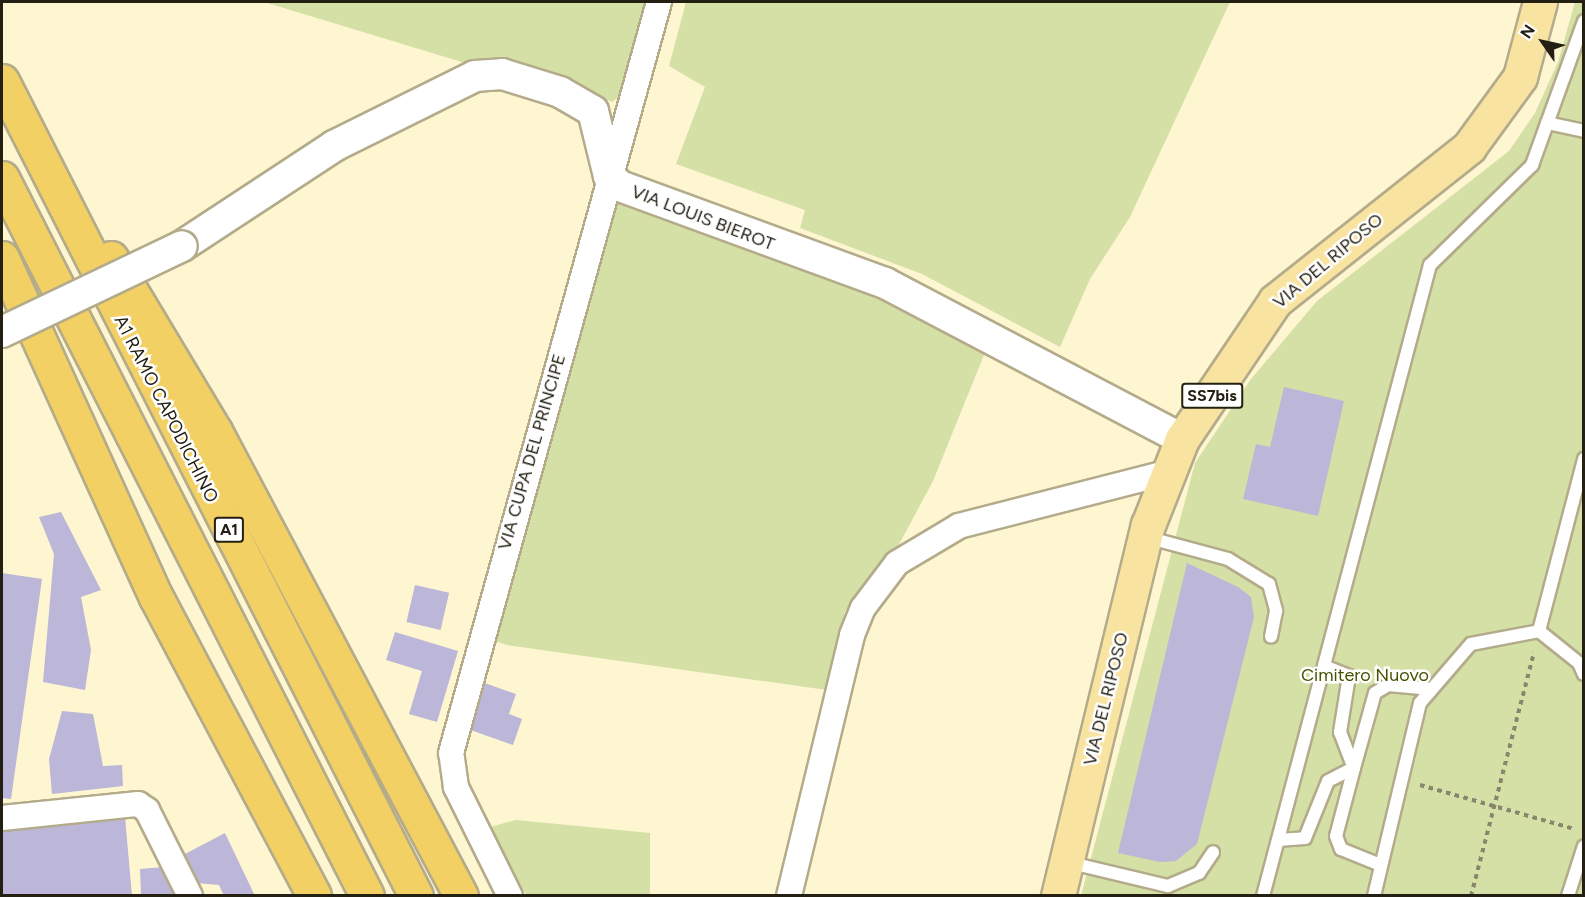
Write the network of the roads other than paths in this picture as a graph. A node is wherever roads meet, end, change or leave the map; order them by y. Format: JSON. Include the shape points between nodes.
{"nodes":[{"id":1,"x":659,"y":2,"type":"edge"},
{"id":2,"x":1540,"y":2,"type":"edge"},
{"id":3,"x":1584,"y":21,"type":"edge"},
{"id":4,"x":2,"y":81,"type":"edge"},
{"id":5,"x":1547,"y":123,"type":"junction"},
{"id":6,"x":1584,"y":131,"type":"edge"},
{"id":7,"x":41,"y":165,"type":"junction"},
{"id":8,"x":609,"y":176,"type":"junction"},
{"id":9,"x":2,"y":178,"type":"edge"},
{"id":10,"x":2,"y":258,"type":"edge"},
{"id":11,"x":2,"y":332,"type":"edge"},
{"id":12,"x":1182,"y":439,"type":"junction"},
{"id":13,"x":1584,"y":459,"type":"edge"},
{"id":14,"x":1170,"y":472,"type":"junction"},
{"id":15,"x":1145,"y":537,"type":"junction"},
{"id":16,"x":1539,"y":632,"type":"junction"},
{"id":17,"x":1271,"y":637,"type":"dead end"},
{"id":18,"x":1324,"y":666,"type":"junction"},
{"id":19,"x":1584,"y":674,"type":"edge"},
{"id":20,"x":1432,"y":689,"type":"junction"},
{"id":21,"x":1354,"y":768,"type":"junction"},
{"id":22,"x":2,"y":818,"type":"edge"},
{"id":23,"x":1278,"y":840,"type":"junction"},
{"id":24,"x":1584,"y":846,"type":"edge"},
{"id":25,"x":1213,"y":852,"type":"dead end"},
{"id":26,"x":1066,"y":862,"type":"junction"},
{"id":27,"x":1378,"y":864,"type":"junction"},
{"id":28,"x":190,"y":896,"type":"edge"},
{"id":29,"x":314,"y":896,"type":"edge"},
{"id":30,"x":367,"y":896,"type":"edge"},
{"id":31,"x":416,"y":896,"type":"edge"},
{"id":32,"x":461,"y":896,"type":"edge"},
{"id":33,"x":510,"y":896,"type":"edge"},
{"id":34,"x":789,"y":896,"type":"edge"},
{"id":35,"x":1058,"y":896,"type":"edge"},
{"id":36,"x":1263,"y":896,"type":"edge"},
{"id":37,"x":1374,"y":896,"type":"edge"},
{"id":38,"x":1568,"y":896,"type":"edge"}],
"edges":[{"from":1,"to":8,"type":"street","name":"VIA CUPA DEL PRINCIPE"},
{"from":2,"to":12,"type":"main road","name":"VIA DEL RIPOSO","number":"SS7bis","via":[[1520,77],[1469,147],[1275,301]]},
{"from":3,"to":5,"type":"lane"},
{"from":4,"to":7,"type":"highway","name":"A1 RAMO CAPODICHINO","number":"A1"},
{"from":5,"to":6,"type":"lane"},
{"from":5,"to":18,"type":"lane","via":[[1532,165],[1430,265]]},
{"from":7,"to":31,"type":"highway","name":"A1 RAMO CAPODICHINO","number":"A1"},
{"from":7,"to":32,"type":"highway","via":[[99,238],[215,430]]},
{"from":8,"to":11,"type":"street","name":"VIA LOUIS BIEROT","bridge":true,"via":[[593,111],[560,92],[502,74],[475,76],[334,146],[182,246]]},
{"from":8,"to":12,"type":"street","name":"VIA LOUIS BIEROT","via":[[620,186],[885,283]]},
{"from":8,"to":33,"type":"street","name":"VIA CUPA DEL PRINCIPE","via":[[451,753],[456,787]]},
{"from":9,"to":30,"type":"highway","number":"A1"},
{"from":10,"to":29,"type":"highway","via":[[156,597]]},
{"from":12,"to":14,"type":"main road","name":"VIA DEL RIPOSO","number":"SS7bis"},
{"from":13,"to":16,"type":"lane"},
{"from":14,"to":15,"type":"main road","name":"VIA DEL RIPOSO","number":"SS7bis"},
{"from":14,"to":34,"type":"street","via":[[959,526],[897,563],[863,608],[852,635]]},
{"from":15,"to":17,"type":"lane","via":[[1228,559],[1269,584],[1276,611]]},
{"from":15,"to":26,"type":"main road","name":"VIA DEL RIPOSO","number":"SS7bis"},
{"from":16,"to":19,"type":"lane","via":[[1579,663]]},
{"from":16,"to":20,"type":"lane","via":[[1471,644]]},
{"from":18,"to":21,"type":"lane","via":[[1349,676],[1340,732]]},
{"from":18,"to":23,"type":"lane"},
{"from":20,"to":21,"type":"lane","via":[[1388,686],[1376,693]]},
{"from":20,"to":27,"type":"lane","via":[[1420,703]]},
{"from":21,"to":23,"type":"lane","via":[[1328,781],[1305,838]]},
{"from":21,"to":27,"type":"lane","via":[[1336,836],[1341,849]]},
{"from":22,"to":28,"type":"street","via":[[138,804],[147,810]]},
{"from":23,"to":36,"type":"lane"},
{"from":24,"to":38,"type":"lane"},
{"from":25,"to":26,"type":"lane","via":[[1199,873],[1168,886]]},
{"from":26,"to":35,"type":"main road","name":"VIA DEL RIPOSO","number":"SS7bis"},
{"from":27,"to":37,"type":"lane"}]}
